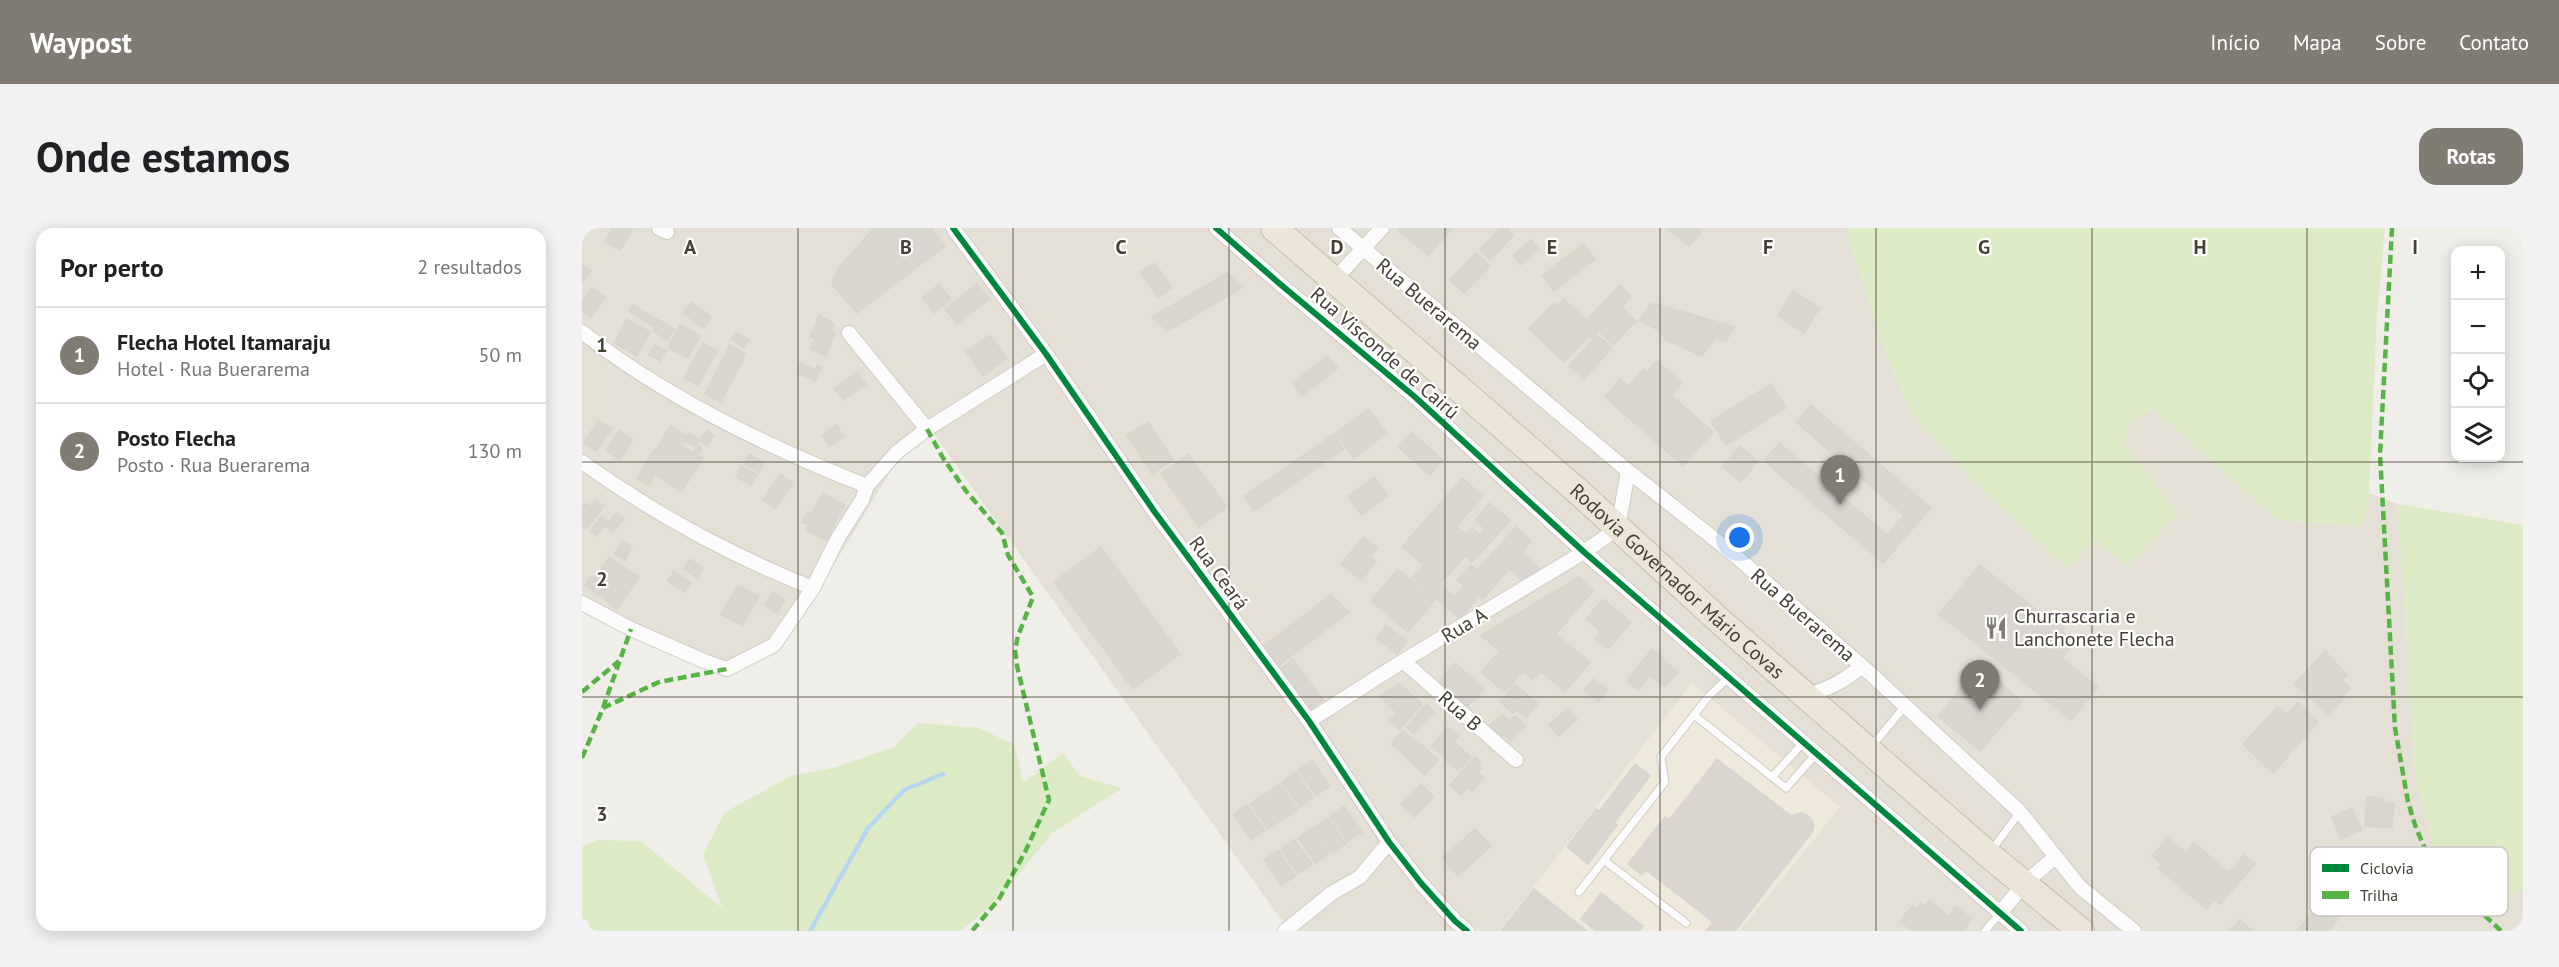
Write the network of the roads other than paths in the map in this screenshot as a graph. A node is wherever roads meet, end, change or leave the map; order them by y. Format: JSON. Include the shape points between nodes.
{"nodes":[{"id":1,"x":953,"y":228,"type":"edge"},
{"id":2,"x":1274,"y":228,"type":"edge"},
{"id":3,"x":1340,"y":228,"type":"edge"},
{"id":4,"x":1382,"y":228,"type":"edge"},
{"id":5,"x":1223,"y":230,"type":"edge"},
{"id":6,"x":1363,"y":248,"type":"junction"},
{"id":7,"x":1335,"y":279,"type":"junction"},
{"id":8,"x":582,"y":333,"type":"edge"},
{"id":9,"x":849,"y":333,"type":"dead end"},
{"id":10,"x":1046,"y":354,"type":"junction"},
{"id":11,"x":927,"y":429,"type":"junction"},
{"id":12,"x":582,"y":462,"type":"edge"},
{"id":13,"x":1628,"y":471,"type":"junction"},
{"id":14,"x":867,"y":486,"type":"junction"},
{"id":15,"x":1618,"y":528,"type":"junction"},
{"id":16,"x":1584,"y":552,"type":"junction"},
{"id":17,"x":813,"y":588,"type":"junction"},
{"id":18,"x":582,"y":603,"type":"edge"},
{"id":19,"x":1403,"y":661,"type":"junction"},
{"id":20,"x":1862,"y":666,"type":"junction"},
{"id":21,"x":1728,"y":678,"type":"junction"},
{"id":22,"x":1807,"y":695,"type":"junction"},
{"id":23,"x":1905,"y":706,"type":"junction"},
{"id":24,"x":1694,"y":715,"type":"junction"},
{"id":25,"x":1309,"y":721,"type":"junction"},
{"id":26,"x":1803,"y":743,"type":"junction"},
{"id":27,"x":1869,"y":750,"type":"junction"},
{"id":28,"x":1816,"y":754,"type":"junction"},
{"id":29,"x":1516,"y":760,"type":"dead end"},
{"id":30,"x":1772,"y":777,"type":"junction"},
{"id":31,"x":2020,"y":812,"type":"junction"},
{"id":32,"x":1389,"y":842,"type":"junction"},
{"id":33,"x":1989,"y":855,"type":"junction"},
{"id":34,"x":2055,"y":857,"type":"junction"},
{"id":35,"x":1605,"y":861,"type":"junction"},
{"id":36,"x":2024,"y":884,"type":"junction"},
{"id":37,"x":1579,"y":892,"type":"dead end"},
{"id":38,"x":2001,"y":912,"type":"junction"},
{"id":39,"x":1686,"y":923,"type":"dead end"},
{"id":40,"x":1285,"y":931,"type":"edge"},
{"id":41,"x":1467,"y":931,"type":"edge"},
{"id":42,"x":1985,"y":931,"type":"edge"},
{"id":43,"x":2020,"y":931,"type":"edge"},
{"id":44,"x":2081,"y":931,"type":"edge"},
{"id":45,"x":2134,"y":931,"type":"edge"}],
"edges":[{"from":1,"to":10,"type":"street","name":"Rua Ceará"},
{"from":2,"to":7,"type":"highway","name":"Rodovia Governador Mário Covas"},
{"from":3,"to":6,"type":"street","name":"Rua Buerarema"},
{"from":4,"to":6,"type":"street"},
{"from":5,"to":16,"type":"street","name":"Rua Visconde de Cairú","via":[[1280,284],[1415,397]]},
{"from":6,"to":7,"type":"street"},
{"from":6,"to":13,"type":"street","name":"Rua Buerarema"},
{"from":7,"to":15,"type":"highway","name":"Rodovia Governador Mário Covas"},
{"from":8,"to":14,"type":"street","via":[[673,393],[771,447]]},
{"from":9,"to":11,"type":"street"},
{"from":10,"to":11,"type":"street"},
{"from":10,"to":25,"type":"street","name":"Rua Ceará","via":[[1154,511]]},
{"from":11,"to":14,"type":"street","via":[[896,453]]},
{"from":12,"to":17,"type":"street","via":[[710,541]]},
{"from":13,"to":15,"type":"street"},
{"from":13,"to":20,"type":"street","name":"Rua Buerarema","via":[[1731,552]]},
{"from":14,"to":17,"type":"street"},
{"from":15,"to":16,"type":"street","name":"Rua A"},
{"from":15,"to":22,"type":"highway","name":"Rodovia Governador Mário Covas"},
{"from":16,"to":19,"type":"street","name":"Rua A"},
{"from":16,"to":21,"type":"street","name":"Rua Visconde de Cairú"},
{"from":17,"to":18,"type":"street","via":[[774,645],[727,669],[704,662]]},
{"from":19,"to":25,"type":"street","name":"Rua A"},
{"from":19,"to":29,"type":"street","name":"Rua B"},
{"from":20,"to":22,"type":"street","via":[[1843,682]]},
{"from":20,"to":23,"type":"street","name":"Rua Buerarema"},
{"from":21,"to":24,"type":"lane"},
{"from":21,"to":26,"type":"street","name":"Rua Visconde de Cairú"},
{"from":22,"to":27,"type":"highway","name":"Rodovia Governador Mário Covas"},
{"from":23,"to":27,"type":"lane"},
{"from":23,"to":31,"type":"street","name":"Rua Buerarema"},
{"from":24,"to":30,"type":"lane"},
{"from":24,"to":35,"type":"lane","via":[[1661,757],[1665,782]]},
{"from":25,"to":32,"type":"street","name":"Rua Ceará"},
{"from":26,"to":28,"type":"street","name":"Rua Visconde de Cairú"},
{"from":26,"to":30,"type":"lane"},
{"from":27,"to":33,"type":"highway","name":"Rodovia Governador Mário Covas"},
{"from":28,"to":30,"type":"lane","via":[[1786,788]]},
{"from":28,"to":38,"type":"street","name":"Rua Visconde de Cairú"},
{"from":31,"to":33,"type":"lane"},
{"from":31,"to":34,"type":"street","name":"Rua Buerarema"},
{"from":32,"to":40,"type":"street","via":[[1360,877],[1332,893]]},
{"from":32,"to":41,"type":"street","name":"Rua Ceará"},
{"from":33,"to":36,"type":"highway","name":"Rodovia Governador Mário Covas"},
{"from":34,"to":36,"type":"street"},
{"from":34,"to":45,"type":"street","name":"Rua Buerarema","via":[[2080,887]]},
{"from":35,"to":37,"type":"lane"},
{"from":35,"to":39,"type":"lane"},
{"from":36,"to":38,"type":"street"},
{"from":36,"to":44,"type":"highway","name":"Rodovia Governador Mário Covas"},
{"from":38,"to":42,"type":"lane"},
{"from":38,"to":43,"type":"street","name":"Rua Visconde de Cairú"}]}
